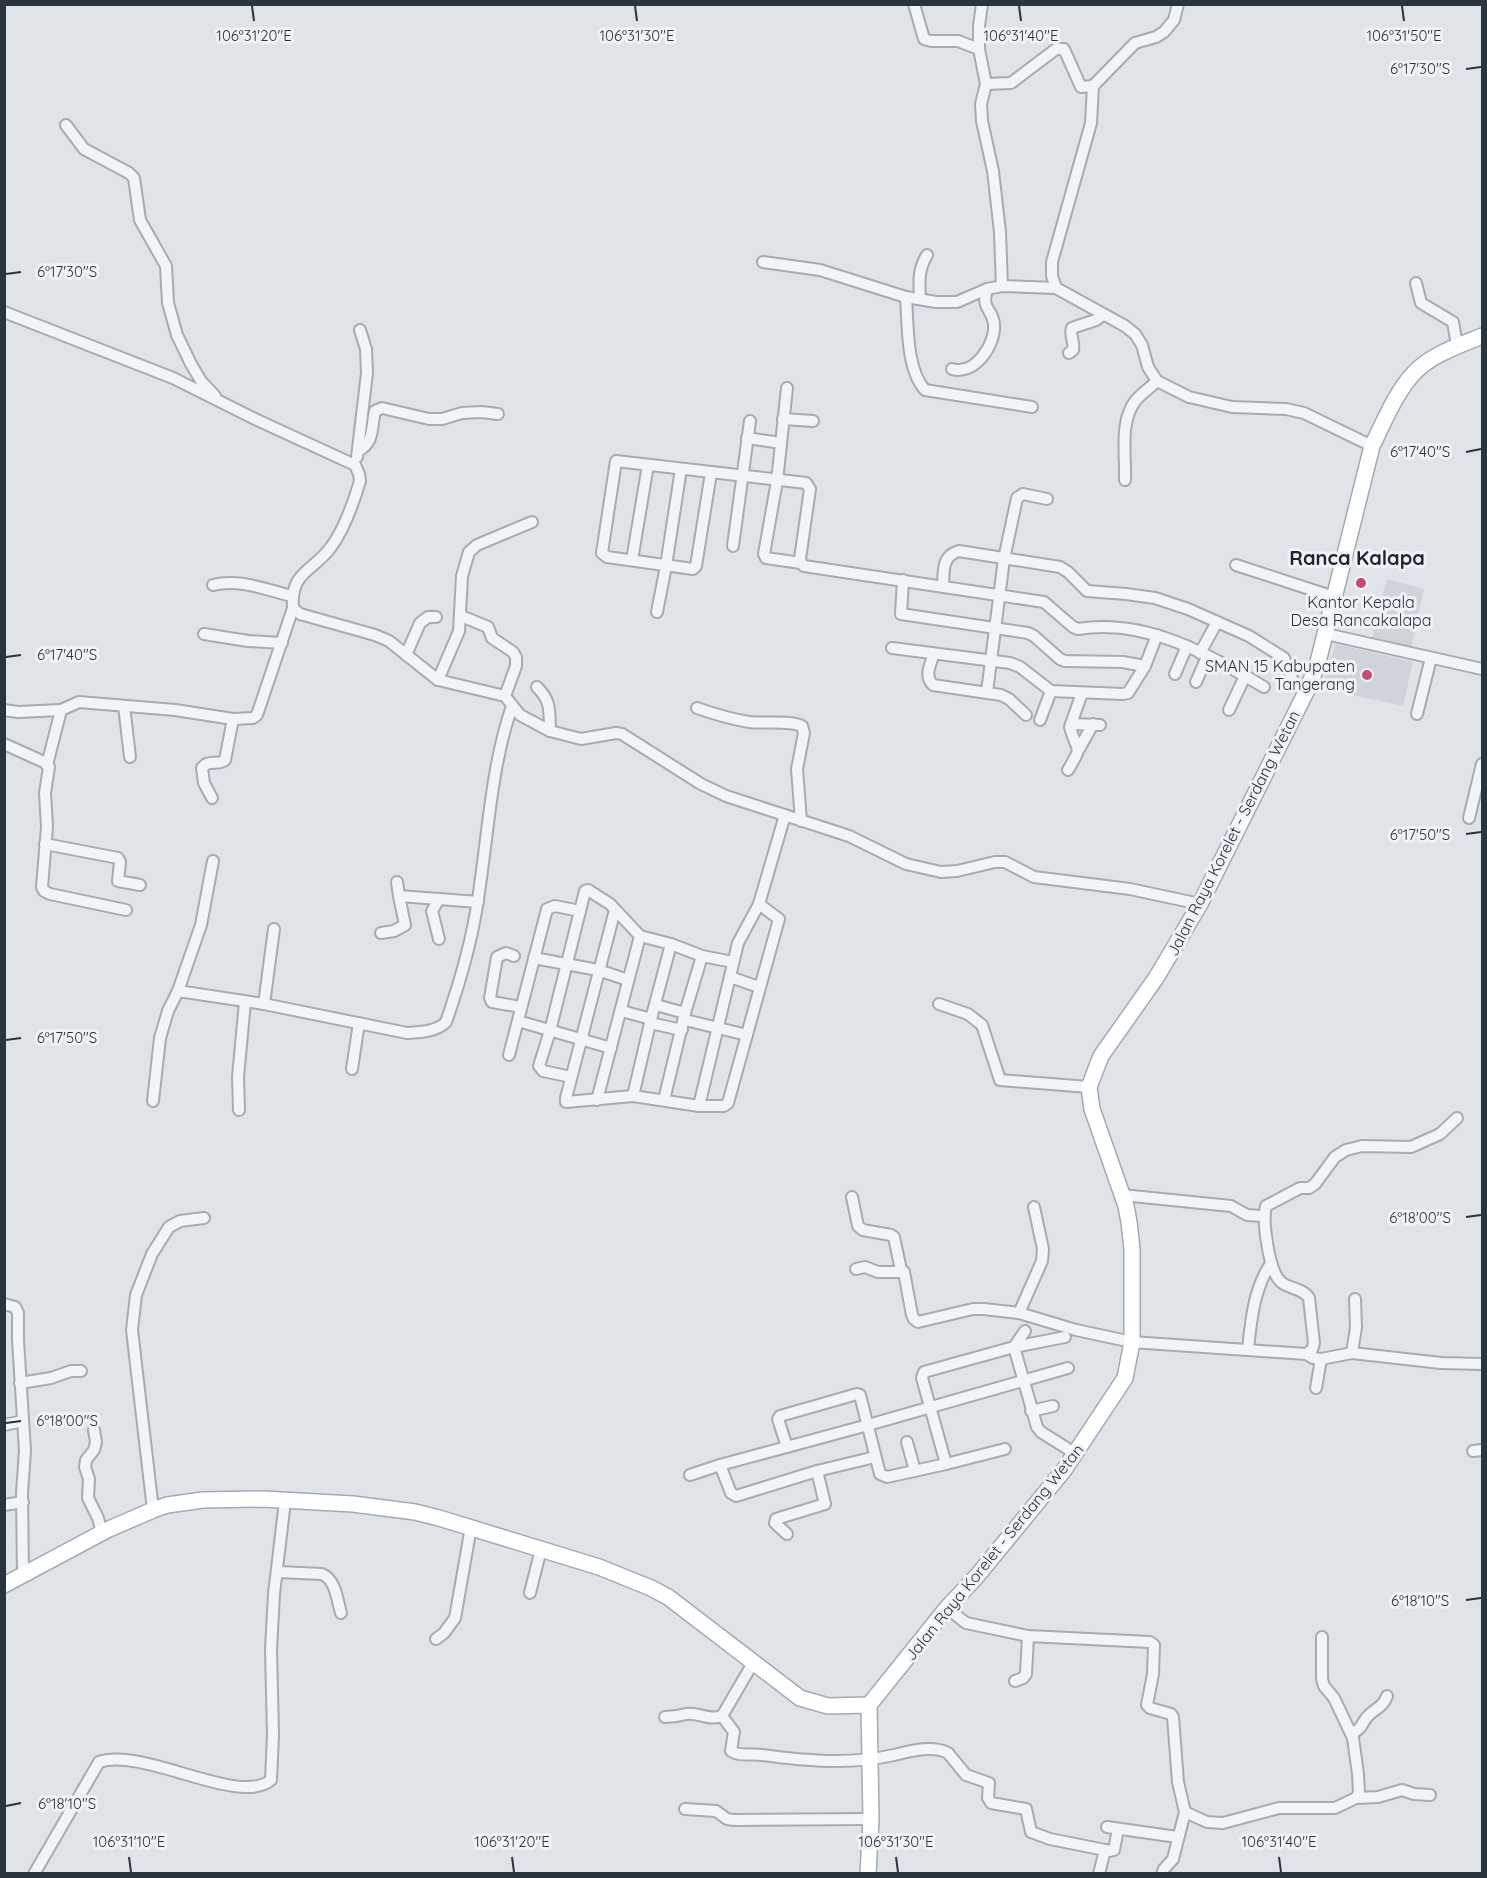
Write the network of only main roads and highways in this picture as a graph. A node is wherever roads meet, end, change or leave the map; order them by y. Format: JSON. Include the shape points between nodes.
{"nodes":[{"id":1,"x":1482,"y":336,"type":"edge"},
{"id":2,"x":4,"y":1585,"type":"edge"},
{"id":3,"x":868,"y":1705,"type":"junction"},
{"id":4,"x":868,"y":1874,"type":"edge"}],
"edges":[{"from":1,"to":3,"type":"main road","name":"Jalan Raya Korelet - Serdang Wetan","via":[[1457,346],[1414,373],[1399,394],[1372,446],[1326,634],[1306,692],[1200,904],[1156,978],[1101,1056],[1089,1087],[1092,1109],[1129,1222],[1132,1342],[1125,1378],[1076,1454]]},
{"from":2,"to":3,"type":"main road","via":[[102,1533],[167,1505],[220,1498],[263,1499],[415,1512],[599,1567],[660,1592],[800,1698],[828,1706]]},
{"from":3,"to":4,"type":"main road","via":[[872,1819]]}]}
